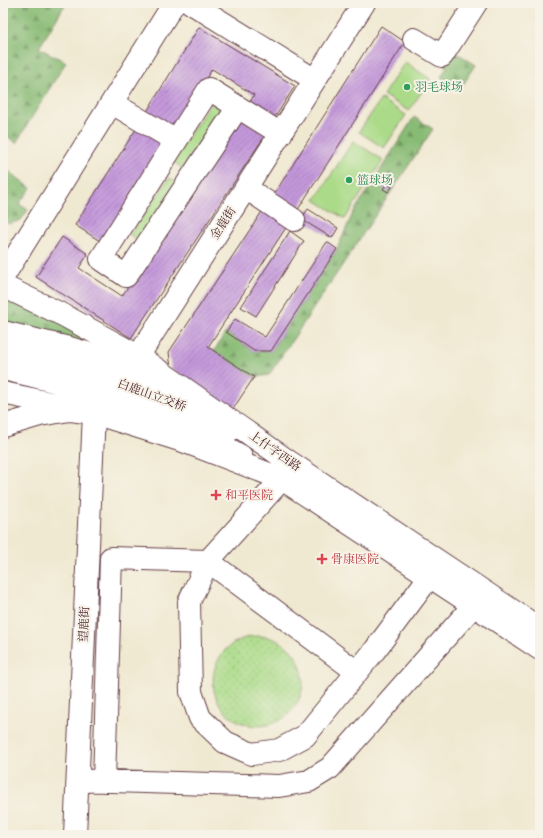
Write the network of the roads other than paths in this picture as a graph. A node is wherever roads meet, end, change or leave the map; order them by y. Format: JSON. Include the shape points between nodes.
{"nodes":[{"id":1,"x":174,"y":3,"type":"edge"},
{"id":2,"x":191,"y":3,"type":"edge"},
{"id":3,"x":364,"y":3,"type":"edge"},
{"id":4,"x":476,"y":3,"type":"edge"},
{"id":5,"x":414,"y":39,"type":"dead end"},
{"id":6,"x":315,"y":80,"type":"junction"},
{"id":7,"x":112,"y":103,"type":"junction"},
{"id":8,"x":238,"y":107,"type":"junction"},
{"id":9,"x":281,"y":134,"type":"junction"},
{"id":10,"x":176,"y":142,"type":"junction"},
{"id":11,"x":161,"y":165,"type":"junction"},
{"id":12,"x":189,"y":181,"type":"junction"},
{"id":13,"x":246,"y":188,"type":"junction"},
{"id":14,"x":294,"y":220,"type":"dead end"},
{"id":15,"x":3,"y":277,"type":"edge"},
{"id":16,"x":3,"y":286,"type":"edge"},
{"id":17,"x":3,"y":332,"type":"edge"},
{"id":18,"x":3,"y":353,"type":"edge"},
{"id":19,"x":135,"y":361,"type":"junction"},
{"id":20,"x":3,"y":369,"type":"edge"},
{"id":21,"x":3,"y":393,"type":"edge"},
{"id":22,"x":94,"y":413,"type":"junction"},
{"id":23,"x":3,"y":426,"type":"edge"},
{"id":24,"x":287,"y":471,"type":"junction"},
{"id":25,"x":208,"y":561,"type":"junction"},
{"id":26,"x":430,"y":576,"type":"junction"},
{"id":27,"x":474,"y":606,"type":"junction"},
{"id":28,"x":540,"y":629,"type":"edge"},
{"id":29,"x":540,"y":649,"type":"edge"},
{"id":30,"x":357,"y":672,"type":"junction"},
{"id":31,"x":78,"y":780,"type":"junction"},
{"id":32,"x":104,"y":781,"type":"junction"},
{"id":33,"x":75,"y":835,"type":"edge"}],
"edges":[{"from":1,"to":7,"type":"main road"},
{"from":2,"to":6,"type":"main road"},
{"from":3,"to":6,"type":"main road","name":"金鹿街"},
{"from":4,"to":5,"type":"main road","via":[[442,56]]},
{"from":6,"to":9,"type":"main road","name":"金鹿街"},
{"from":7,"to":10,"type":"main road"},
{"from":7,"to":15,"type":"main road"},
{"from":8,"to":9,"type":"main road"},
{"from":8,"to":10,"type":"main road","via":[[209,89]]},
{"from":8,"to":12,"type":"main road"},
{"from":9,"to":13,"type":"main road","name":"金鹿街"},
{"from":10,"to":11,"type":"main road"},
{"from":11,"to":12,"type":"main road"},
{"from":11,"to":12,"type":"main road","via":[[101,259],[126,276]]},
{"from":13,"to":14,"type":"main road"},
{"from":13,"to":19,"type":"main road","name":"金鹿街"},
{"from":16,"to":19,"type":"main road","name":"上什字西路","via":[[65,316]]},
{"from":17,"to":19,"type":"main road"},
{"from":18,"to":24,"type":"main road","name":"白鹿山立交桥","via":[[66,367],[142,389],[198,412]]},
{"from":19,"to":24,"type":"main road","name":"上什字西路","via":[[189,392]]},
{"from":20,"to":24,"type":"main road","name":"白鹿山立交桥","via":[[56,381],[135,405]]},
{"from":21,"to":22,"type":"main road"},
{"from":22,"to":23,"type":"main road","via":[[70,410],[40,415]]},
{"from":22,"to":24,"type":"main road","name":"上什字西路"},
{"from":22,"to":31,"type":"main road","name":"望鹿街"},
{"from":24,"to":25,"type":"main road"},
{"from":24,"to":26,"type":"main road","name":"上什字西路"},
{"from":24,"to":28,"type":"main road","name":"上什字西路"},
{"from":25,"to":30,"type":"main road"},
{"from":25,"to":30,"type":"main road","via":[[189,602],[191,692],[200,718],[224,742],[252,754],[280,750],[305,736]]},
{"from":25,"to":32,"type":"main road","via":[[111,558]]},
{"from":26,"to":27,"type":"main road","name":"上什字西路"},
{"from":26,"to":30,"type":"main road"},
{"from":27,"to":29,"type":"main road","name":"上什字西路"},
{"from":27,"to":32,"type":"main road","via":[[330,768],[309,781],[278,786]]},
{"from":31,"to":32,"type":"main road"},
{"from":31,"to":33,"type":"main road","name":"望鹿街"}]}
